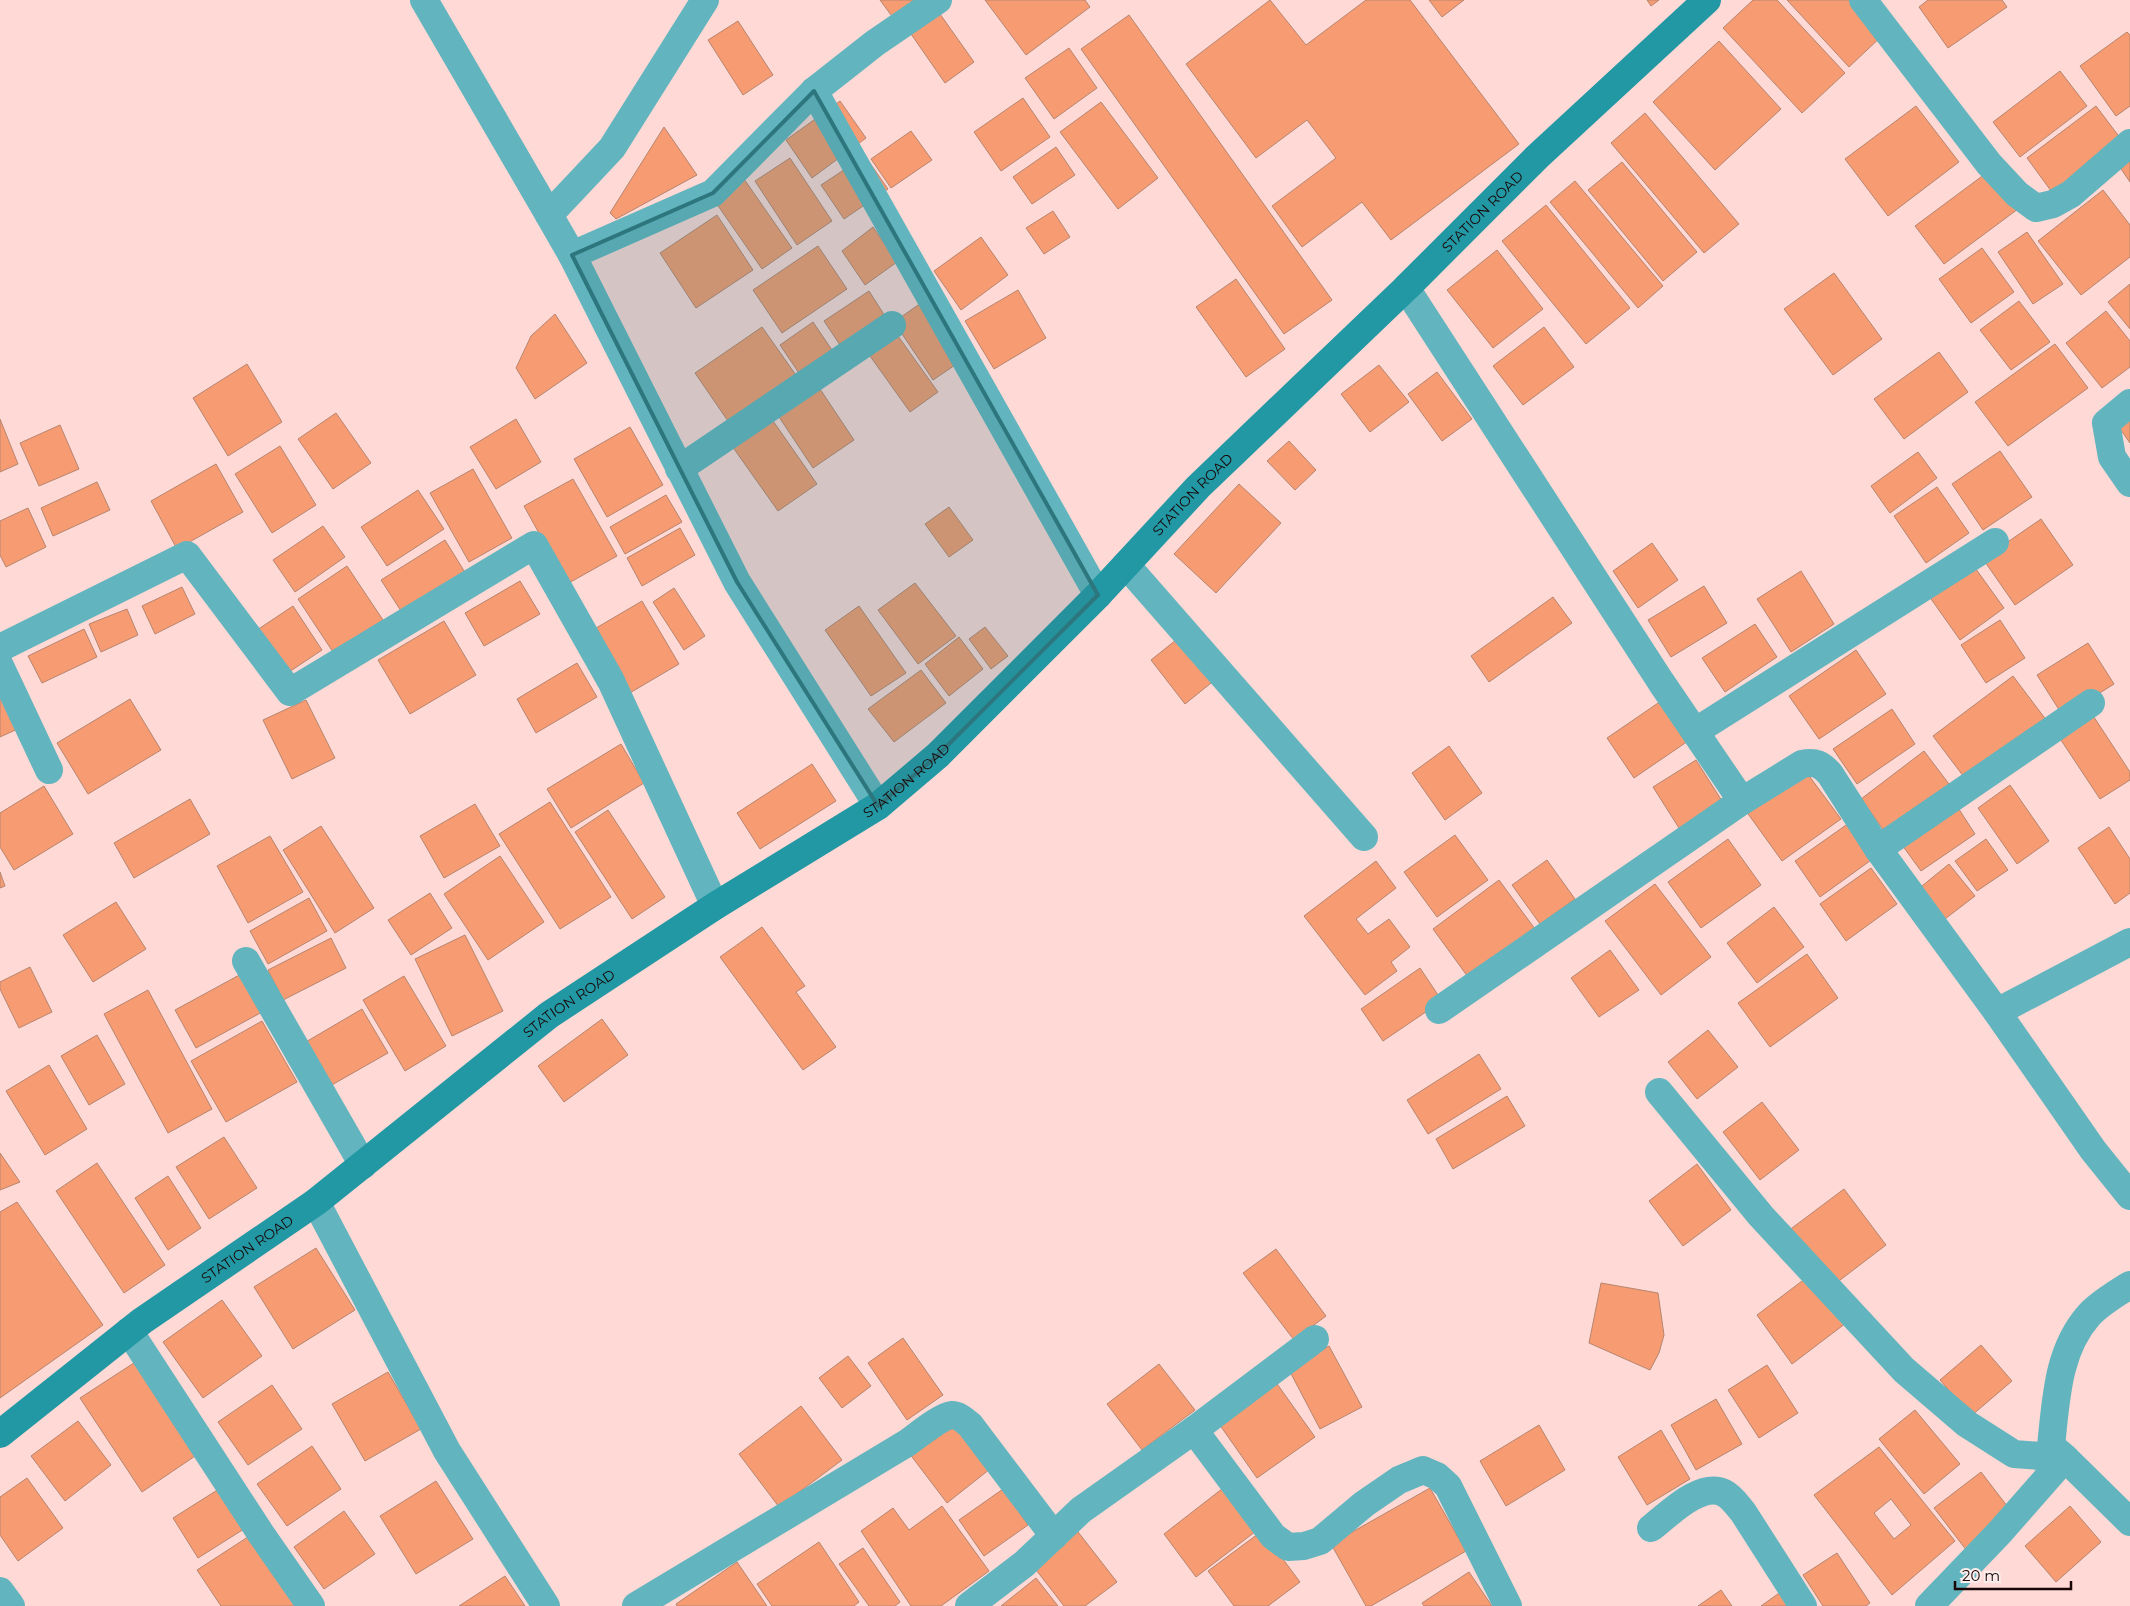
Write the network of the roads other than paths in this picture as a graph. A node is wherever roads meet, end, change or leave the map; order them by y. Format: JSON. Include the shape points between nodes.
{"nodes":[{"id":1,"x":424,"y":0,"type":"edge"},
{"id":2,"x":705,"y":0,"type":"edge"},
{"id":3,"x":938,"y":0,"type":"edge"},
{"id":4,"x":1707,"y":0,"type":"edge"},
{"id":5,"x":1863,"y":0,"type":"edge"},
{"id":6,"x":814,"y":90,"type":"junction"},
{"id":7,"x":2130,"y":143,"type":"edge"},
{"id":8,"x":549,"y":215,"type":"junction"},
{"id":9,"x":572,"y":255,"type":"junction"},
{"id":10,"x":1406,"y":288,"type":"junction"},
{"id":11,"x":892,"y":325,"type":"dead end"},
{"id":12,"x":2130,"y":403,"type":"edge"},
{"id":13,"x":679,"y":469,"type":"junction"},
{"id":14,"x":2130,"y":483,"type":"edge"},
{"id":15,"x":1995,"y":542,"type":"dead end"},
{"id":16,"x":1126,"y":565,"type":"junction"},
{"id":17,"x":1098,"y":595,"type":"junction"},
{"id":18,"x":0,"y":648,"type":"edge"},
{"id":19,"x":0,"y":666,"type":"edge"},
{"id":20,"x":2090,"y":703,"type":"dead end"},
{"id":21,"x":1696,"y":731,"type":"junction"},
{"id":22,"x":49,"y":770,"type":"dead end"},
{"id":23,"x":1742,"y":801,"type":"junction"},
{"id":24,"x":878,"y":806,"type":"junction"},
{"id":25,"x":1364,"y":837,"type":"dead end"},
{"id":26,"x":1878,"y":849,"type":"junction"},
{"id":27,"x":715,"y":906,"type":"junction"},
{"id":28,"x":2130,"y":942,"type":"edge"},
{"id":29,"x":246,"y":961,"type":"dead end"},
{"id":30,"x":1438,"y":1010,"type":"dead end"},
{"id":31,"x":1997,"y":1012,"type":"junction"},
{"id":32,"x":1659,"y":1092,"type":"dead end"},
{"id":33,"x":363,"y":1165,"type":"junction"},
{"id":34,"x":2130,"y":1196,"type":"edge"},
{"id":35,"x":316,"y":1202,"type":"junction"},
{"id":36,"x":2130,"y":1285,"type":"edge"},
{"id":37,"x":129,"y":1330,"type":"junction"},
{"id":38,"x":1315,"y":1339,"type":"dead end"},
{"id":39,"x":1194,"y":1430,"type":"junction"},
{"id":40,"x":0,"y":1434,"type":"edge"},
{"id":41,"x":2065,"y":1458,"type":"junction"},
{"id":42,"x":2130,"y":1522,"type":"edge"},
{"id":43,"x":1651,"y":1528,"type":"dead end"},
{"id":44,"x":1054,"y":1536,"type":"junction"},
{"id":45,"x":0,"y":1591,"type":"edge"},
{"id":46,"x":11,"y":1606,"type":"edge"},
{"id":47,"x":311,"y":1606,"type":"edge"},
{"id":48,"x":546,"y":1606,"type":"edge"},
{"id":49,"x":636,"y":1606,"type":"edge"},
{"id":50,"x":969,"y":1606,"type":"edge"},
{"id":51,"x":1508,"y":1606,"type":"edge"},
{"id":52,"x":1803,"y":1606,"type":"edge"},
{"id":53,"x":1929,"y":1606,"type":"edge"}],
"edges":[{"from":1,"to":8,"type":"street"},
{"from":2,"to":8,"type":"street","via":[[612,148]]},
{"from":3,"to":6,"type":"street"},
{"from":4,"to":10,"type":"main road","name":"STATION ROAD","via":[[1538,157]]},
{"from":5,"to":7,"type":"street","via":[[1990,164],[2017,194],[2036,208],[2053,204],[2071,194]]},
{"from":6,"to":9,"type":"street","via":[[713,193]]},
{"from":6,"to":17,"type":"street"},
{"from":8,"to":9,"type":"street"},
{"from":9,"to":13,"type":"street"},
{"from":10,"to":16,"type":"main road","name":"STATION ROAD","via":[[1198,487]]},
{"from":10,"to":21,"type":"street"},
{"from":11,"to":13,"type":"street"},
{"from":12,"to":14,"type":"street","via":[[2106,423],[2112,457]]},
{"from":13,"to":24,"type":"street","via":[[736,582]]},
{"from":15,"to":21,"type":"street"},
{"from":16,"to":17,"type":"main road","name":"STATION ROAD"},
{"from":16,"to":25,"type":"street"},
{"from":17,"to":24,"type":"main road","name":"STATION ROAD","via":[[938,755]]},
{"from":18,"to":27,"type":"street","via":[[187,555],[290,692],[534,544],[611,681]]},
{"from":19,"to":22,"type":"street"},
{"from":20,"to":26,"type":"street"},
{"from":21,"to":23,"type":"street"},
{"from":23,"to":26,"type":"street","via":[[1802,764],[1812,762],[1821,765]]},
{"from":23,"to":30,"type":"street"},
{"from":24,"to":27,"type":"main road","name":"STATION ROAD"},
{"from":26,"to":31,"type":"street"},
{"from":27,"to":33,"type":"main road","name":"STATION ROAD","via":[[549,1015]]},
{"from":28,"to":31,"type":"street"},
{"from":29,"to":33,"type":"street"},
{"from":31,"to":34,"type":"street","via":[[2093,1150]]},
{"from":32,"to":41,"type":"street","via":[[1761,1216],[1904,1370],[1967,1424],[2014,1454]]},
{"from":33,"to":35,"type":"main road","name":"STATION ROAD"},
{"from":35,"to":37,"type":"main road","name":"STATION ROAD"},
{"from":35,"to":48,"type":"street","via":[[447,1451]]},
{"from":36,"to":41,"type":"street","via":[[2090,1314],[2068,1345],[2061,1370],[2051,1446]]},
{"from":37,"to":40,"type":"main road","name":"STATION ROAD"},
{"from":37,"to":47,"type":"street"},
{"from":38,"to":39,"type":"street"},
{"from":39,"to":44,"type":"street","via":[[1081,1510]]},
{"from":39,"to":51,"type":"street","via":[[1273,1536],[1288,1546],[1304,1546],[1320,1540],[1400,1480],[1423,1470],[1437,1476],[1448,1486]]},
{"from":41,"to":42,"type":"street"},
{"from":41,"to":53,"type":"street"},
{"from":43,"to":52,"type":"street","via":[[1693,1496],[1710,1490],[1723,1492],[1743,1512]]},
{"from":44,"to":49,"type":"street","via":[[970,1425],[953,1415]]},
{"from":44,"to":50,"type":"street","via":[[1007,1578]]},
{"from":45,"to":46,"type":"street"}]}
